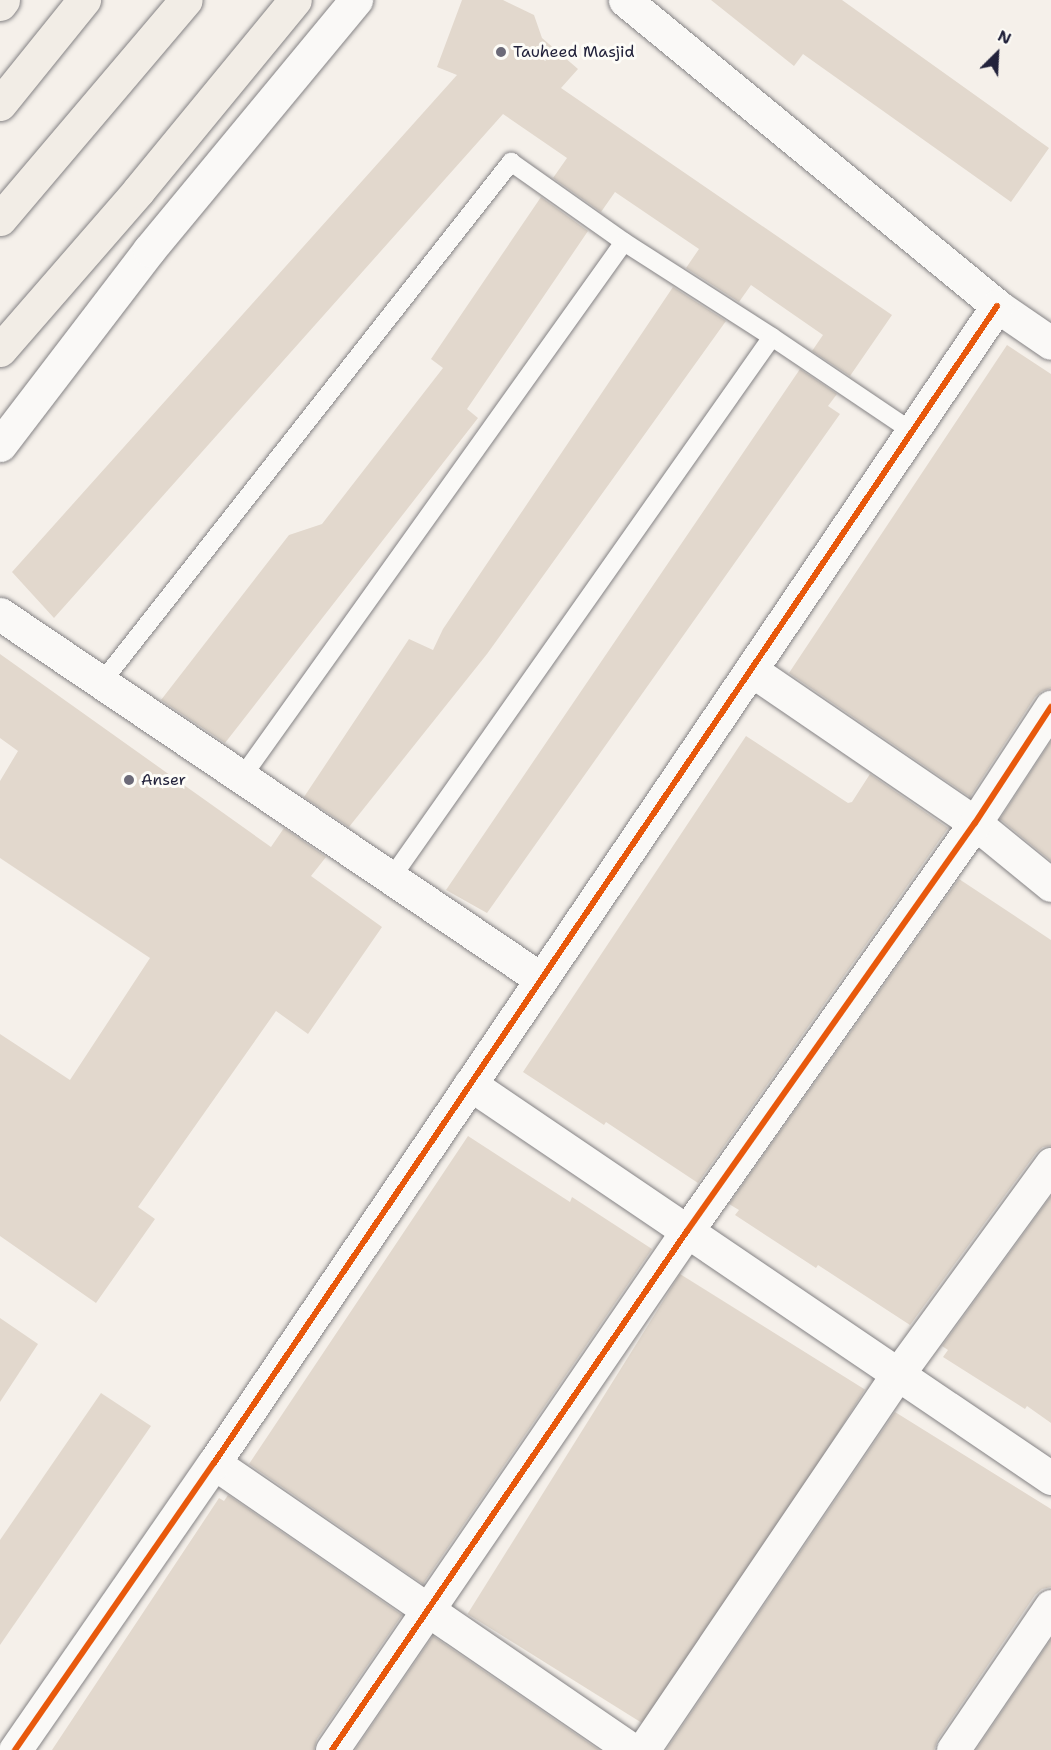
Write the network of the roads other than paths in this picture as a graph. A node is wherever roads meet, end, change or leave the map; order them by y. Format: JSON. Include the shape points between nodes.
{"nodes":[{"id":1,"x":3,"y":0,"type":"edge"},
{"id":2,"x":84,"y":0,"type":"edge"},
{"id":3,"x":186,"y":0,"type":"edge"},
{"id":4,"x":295,"y":0,"type":"edge"},
{"id":5,"x":356,"y":0,"type":"edge"},
{"id":6,"x":625,"y":0,"type":"edge"},
{"id":7,"x":0,"y":4,"type":"edge"},
{"id":8,"x":0,"y":104,"type":"edge"},
{"id":9,"x":0,"y":219,"type":"edge"},
{"id":10,"x":624,"y":242,"type":"junction"},
{"id":11,"x":997,"y":306,"type":"junction"},
{"id":12,"x":772,"y":337,"type":"junction"},
{"id":13,"x":1051,"y":343,"type":"edge"},
{"id":14,"x":0,"y":350,"type":"edge"},
{"id":15,"x":913,"y":432,"type":"junction"},
{"id":16,"x":0,"y":445,"type":"edge"},
{"id":17,"x":0,"y":614,"type":"edge"},
{"id":18,"x":751,"y":670,"type":"junction"},
{"id":19,"x":102,"y":682,"type":"junction"},
{"id":20,"x":1051,"y":707,"type":"edge"},
{"id":21,"x":242,"y":777,"type":"junction"},
{"id":22,"x":975,"y":823,"type":"junction"},
{"id":23,"x":392,"y":877,"type":"junction"},
{"id":24,"x":1051,"y":885,"type":"edge"},
{"id":25,"x":541,"y":979,"type":"junction"},
{"id":26,"x":470,"y":1084,"type":"junction"},
{"id":27,"x":1051,"y":1164,"type":"edge"},
{"id":28,"x":687,"y":1231,"type":"junction"},
{"id":29,"x":898,"y":1374,"type":"junction"},
{"id":30,"x":214,"y":1463,"type":"junction"},
{"id":31,"x":1051,"y":1478,"type":"edge"},
{"id":32,"x":1051,"y":1606,"type":"edge"},
{"id":33,"x":429,"y":1611,"type":"junction"},
{"id":34,"x":15,"y":1750,"type":"edge"},
{"id":35,"x":332,"y":1750,"type":"edge"},
{"id":36,"x":632,"y":1750,"type":"edge"},
{"id":37,"x":643,"y":1750,"type":"edge"},
{"id":38,"x":953,"y":1750,"type":"edge"}],
"edges":[{"from":1,"to":7,"type":"highway"},
{"from":2,"to":8,"type":"highway"},
{"from":3,"to":9,"type":"highway"},
{"from":4,"to":14,"type":"highway","via":[[138,191]]},
{"from":5,"to":16,"type":"street","via":[[149,250]]},
{"from":6,"to":11,"type":"street"},
{"from":10,"to":12,"type":"lane"},
{"from":10,"to":19,"type":"lane","via":[[511,162]]},
{"from":10,"to":21,"type":"lane"},
{"from":11,"to":13,"type":"street"},
{"from":11,"to":15,"type":"street"},
{"from":12,"to":15,"type":"lane"},
{"from":12,"to":23,"type":"lane"},
{"from":15,"to":18,"type":"street"},
{"from":17,"to":19,"type":"street"},
{"from":18,"to":22,"type":"street"},
{"from":18,"to":25,"type":"street"},
{"from":19,"to":21,"type":"street"},
{"from":20,"to":22,"type":"street"},
{"from":21,"to":23,"type":"street"},
{"from":22,"to":24,"type":"street"},
{"from":22,"to":28,"type":"street"},
{"from":23,"to":25,"type":"street"},
{"from":25,"to":26,"type":"street"},
{"from":26,"to":28,"type":"street"},
{"from":26,"to":30,"type":"street"},
{"from":27,"to":29,"type":"street"},
{"from":28,"to":29,"type":"street"},
{"from":28,"to":33,"type":"street"},
{"from":29,"to":31,"type":"street"},
{"from":29,"to":37,"type":"street"},
{"from":30,"to":33,"type":"street"},
{"from":30,"to":34,"type":"street"},
{"from":32,"to":38,"type":"street"},
{"from":33,"to":35,"type":"street"},
{"from":33,"to":36,"type":"street"}]}
